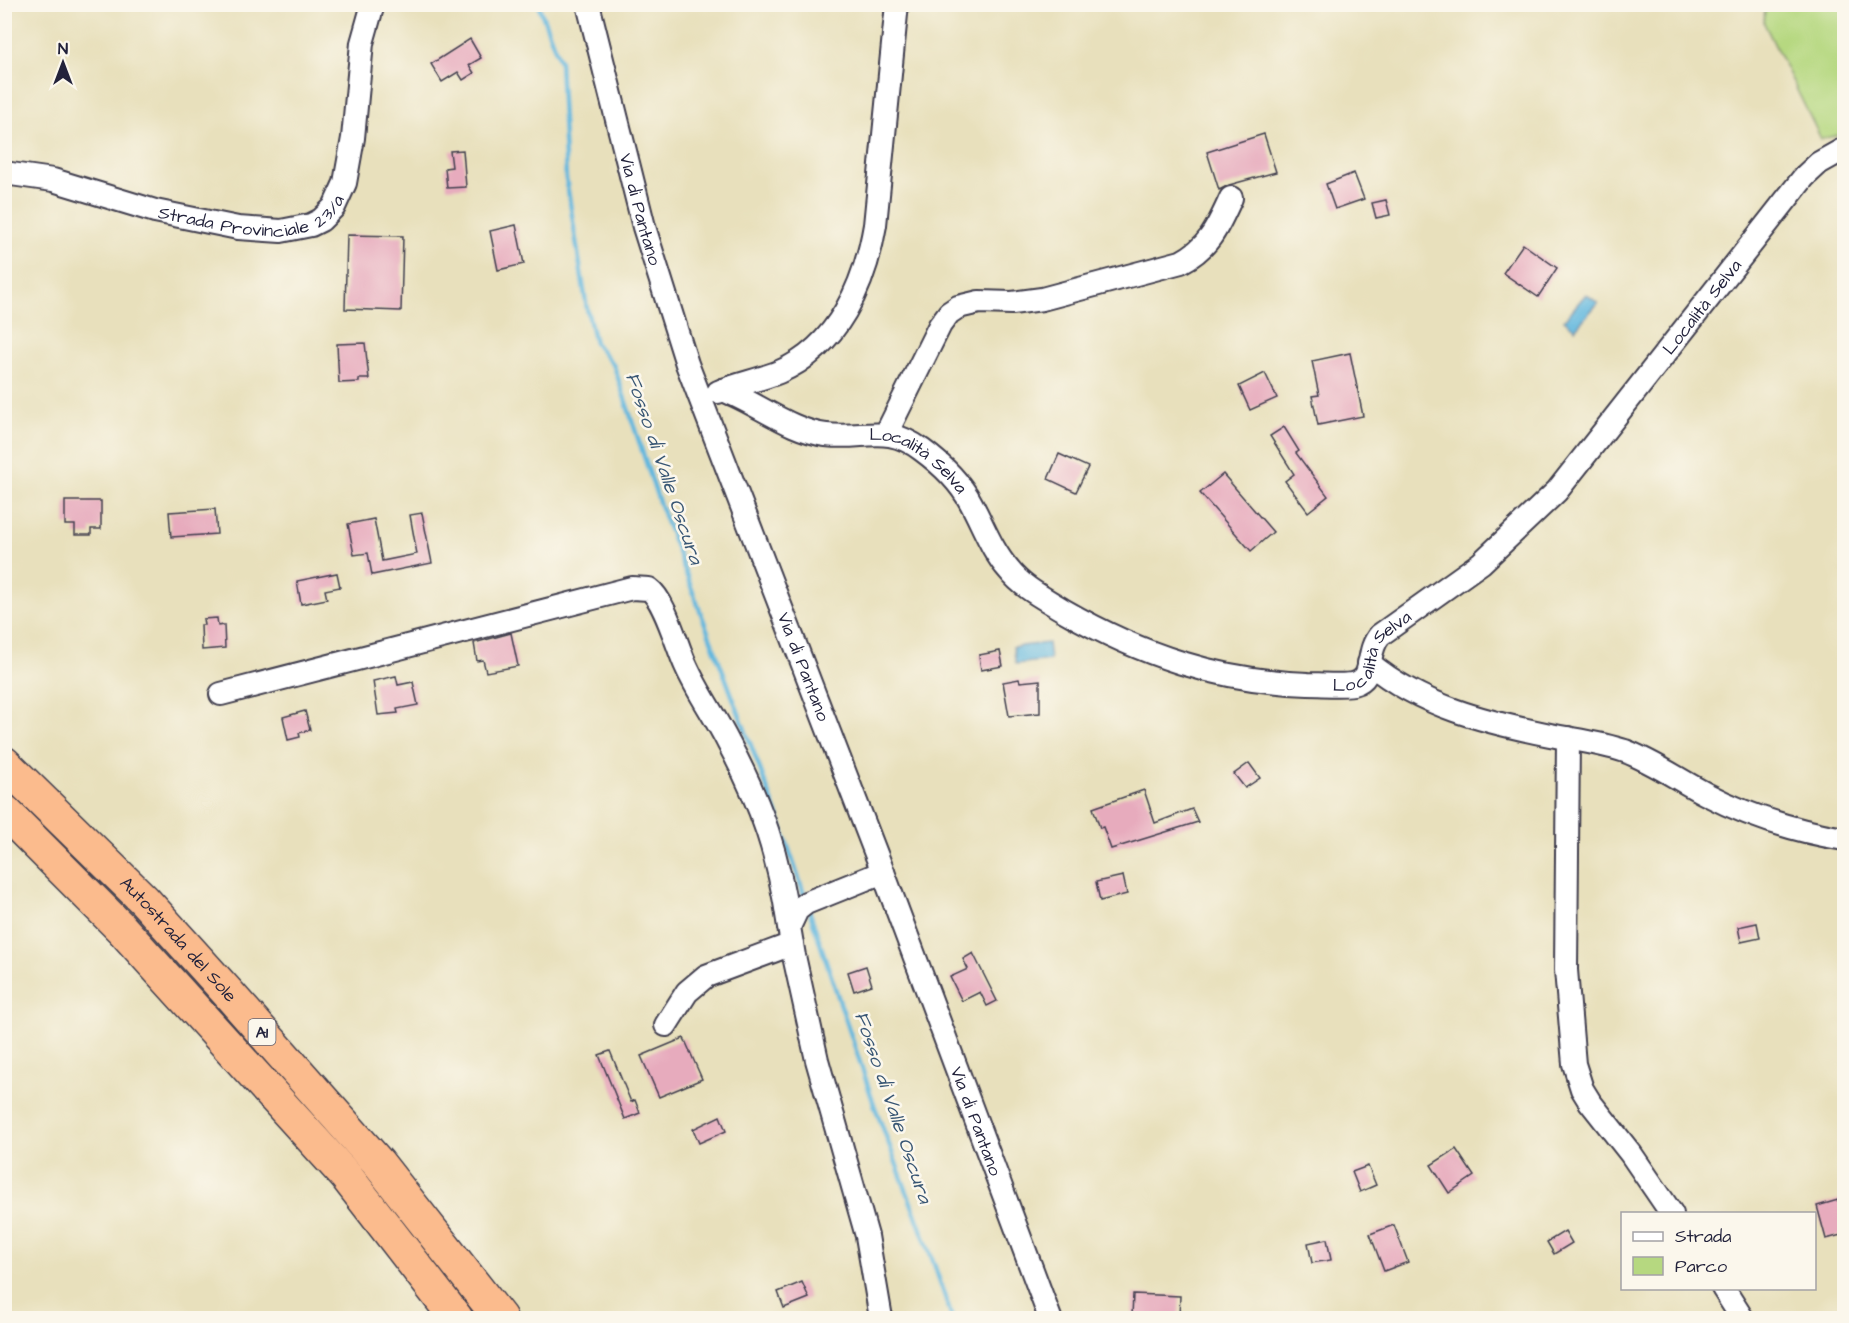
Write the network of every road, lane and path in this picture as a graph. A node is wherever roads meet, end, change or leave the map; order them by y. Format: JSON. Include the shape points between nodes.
{"nodes":[{"id":1,"x":373,"y":4,"type":"edge"},
{"id":2,"x":588,"y":4,"type":"edge"},
{"id":3,"x":897,"y":4,"type":"edge"},
{"id":4,"x":1845,"y":149,"type":"edge"},
{"id":5,"x":4,"y":173,"type":"edge"},
{"id":6,"x":1231,"y":198,"type":"dead end"},
{"id":7,"x":723,"y":390,"type":"junction"},
{"id":8,"x":701,"y":401,"type":"junction"},
{"id":9,"x":886,"y":434,"type":"junction"},
{"id":10,"x":1369,"y":663,"type":"junction"},
{"id":11,"x":221,"y":694,"type":"dead end"},
{"id":12,"x":1568,"y":738,"type":"junction"},
{"id":13,"x":4,"y":763,"type":"edge"},
{"id":14,"x":4,"y":812,"type":"edge"},
{"id":15,"x":1845,"y":839,"type":"edge"},
{"id":16,"x":884,"y":872,"type":"junction"},
{"id":17,"x":791,"y":935,"type":"junction"},
{"id":18,"x":666,"y":1025,"type":"dead end"},
{"id":19,"x":1671,"y":1212,"type":"edge"},
{"id":20,"x":1724,"y":1290,"type":"edge"},
{"id":21,"x":456,"y":1318,"type":"edge"},
{"id":22,"x":500,"y":1318,"type":"edge"},
{"id":23,"x":880,"y":1318,"type":"edge"},
{"id":24,"x":1050,"y":1318,"type":"edge"},
{"id":25,"x":1742,"y":1318,"type":"edge"}],
"edges":[{"from":1,"to":5,"type":"street","name":"Strada Provinciale 23/a","via":[[362,43],[345,183],[334,207],[311,225],[281,231],[238,228],[155,211],[60,181]]},
{"from":2,"to":8,"type":"street","name":"Via di Pantano","via":[[644,227]]},
{"from":3,"to":7,"type":"street","via":[[876,218],[858,286],[835,328],[808,355],[779,372]]},
{"from":4,"to":10,"type":"street","name":"Località Selva","via":[[1819,163],[1804,177],[1557,491],[1481,563],[1380,635],[1372,645]]},
{"from":6,"to":9,"type":"street","via":[[1205,245],[1181,262],[1042,299],[971,303],[953,310],[940,325]]},
{"from":7,"to":8,"type":"street"},
{"from":7,"to":9,"type":"street","name":"Località Selva","via":[[818,434]]},
{"from":8,"to":16,"type":"street","name":"Via di Pantano"},
{"from":9,"to":10,"type":"street","name":"Località Selva","via":[[916,446],[953,478],[1013,575],[1037,594],[1105,633],[1192,667],[1265,681],[1353,684],[1365,678]]},
{"from":10,"to":12,"type":"street","via":[[1412,693],[1443,706]]},
{"from":11,"to":17,"type":"street","via":[[632,588],[649,589],[658,597],[688,671],[758,804],[777,858]]},
{"from":12,"to":15,"type":"street","via":[[1634,755],[1765,820]]},
{"from":12,"to":19,"type":"street","via":[[1566,970],[1574,1064],[1590,1102]]},
{"from":13,"to":22,"type":"highway","name":"Autostrada del Sole","number":"A1","via":[[144,900],[221,985],[379,1164]]},
{"from":14,"to":21,"type":"highway","name":"Autostrada del Sole","number":"A1","via":[[129,936],[346,1176]]},
{"from":16,"to":17,"type":"street","via":[[806,903],[797,910]]},
{"from":16,"to":24,"type":"street","name":"Via di Pantano"},
{"from":17,"to":18,"type":"street","via":[[706,976],[687,992]]},
{"from":17,"to":23,"type":"street","via":[[817,1060],[867,1236]]},
{"from":20,"to":25,"type":"street"}]}
